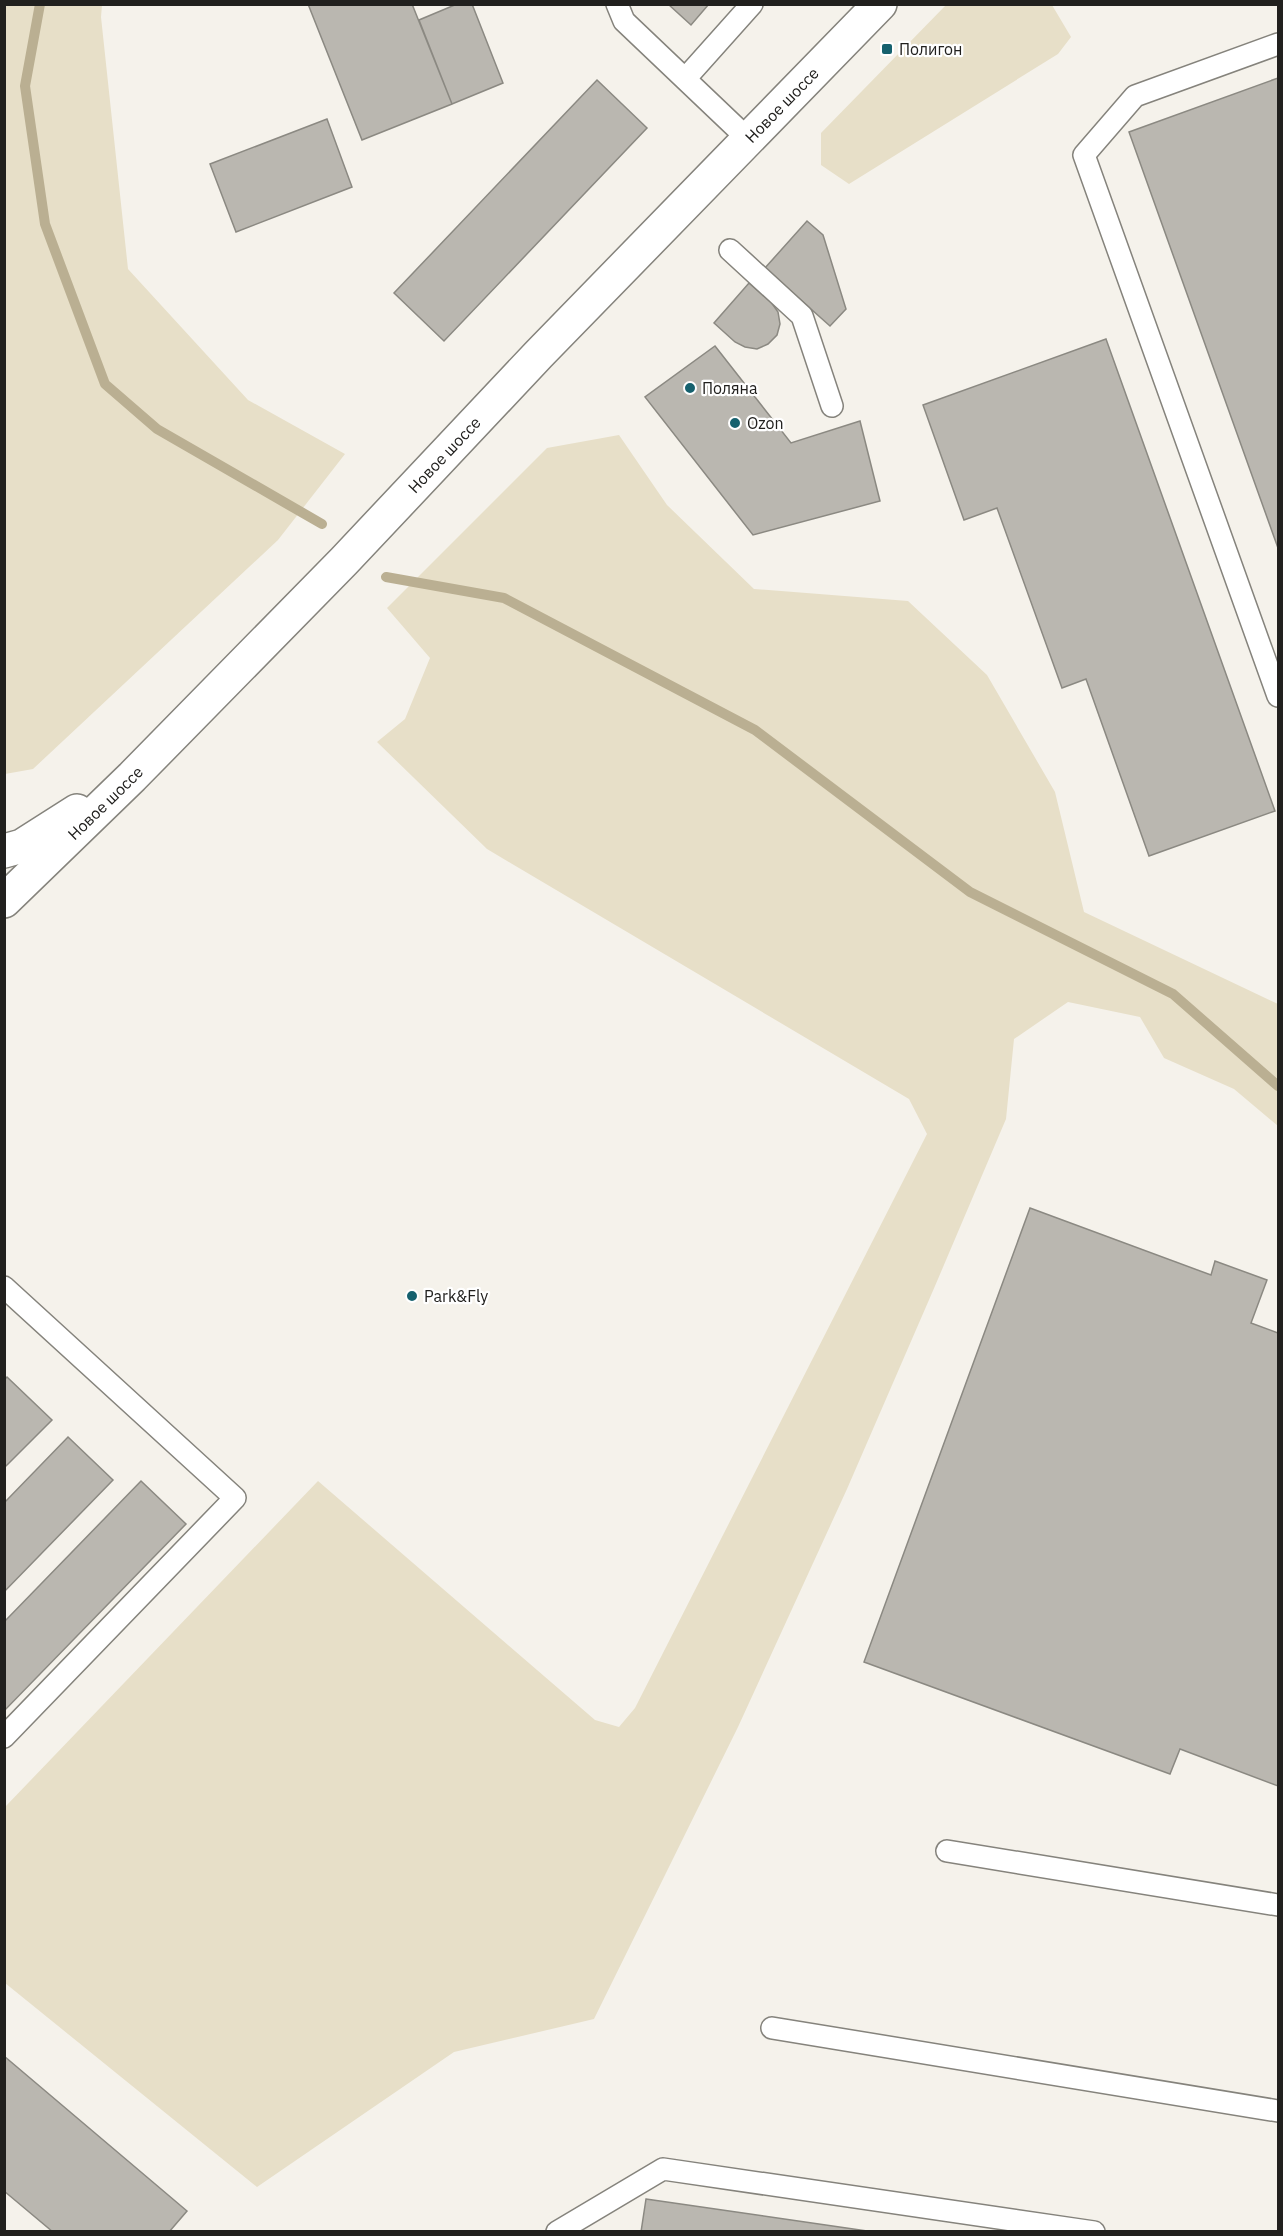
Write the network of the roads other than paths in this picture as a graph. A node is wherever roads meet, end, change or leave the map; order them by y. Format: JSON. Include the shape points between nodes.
{"nodes":[{"id":1,"x":617,"y":4,"type":"edge"},
{"id":2,"x":752,"y":4,"type":"edge"},
{"id":3,"x":880,"y":4,"type":"edge"},
{"id":4,"x":1278,"y":44,"type":"edge"},
{"id":5,"x":685,"y":79,"type":"junction"},
{"id":6,"x":748,"y":139,"type":"junction"},
{"id":7,"x":730,"y":250,"type":"dead end"},
{"id":8,"x":832,"y":406,"type":"dead end"},
{"id":9,"x":1278,"y":696,"type":"edge"},
{"id":10,"x":132,"y":777,"type":"junction"},
{"id":11,"x":4,"y":851,"type":"edge"},
{"id":12,"x":4,"y":902,"type":"edge"},
{"id":13,"x":4,"y":1287,"type":"edge"},
{"id":14,"x":4,"y":1737,"type":"edge"},
{"id":15,"x":947,"y":1851,"type":"dead end"},
{"id":16,"x":1278,"y":1905,"type":"edge"},
{"id":17,"x":772,"y":2028,"type":"dead end"},
{"id":18,"x":1278,"y":2111,"type":"edge"},
{"id":19,"x":557,"y":2232,"type":"edge"},
{"id":20,"x":1094,"y":2232,"type":"edge"}],
"edges":[{"from":1,"to":5,"type":"lane","via":[[624,21]]},
{"from":2,"to":5,"type":"lane"},
{"from":3,"to":6,"type":"main road","name":"Новое шоссе"},
{"from":4,"to":9,"type":"lane","via":[[1135,96],[1084,155]]},
{"from":5,"to":6,"type":"lane"},
{"from":6,"to":10,"type":"main road","name":"Новое шоссе"},
{"from":7,"to":8,"type":"lane","via":[[802,316]]},
{"from":10,"to":11,"type":"main road","via":[[22,846]]},
{"from":10,"to":12,"type":"main road","name":"Новое шоссе"},
{"from":13,"to":14,"type":"lane","via":[[236,1498]]},
{"from":15,"to":16,"type":"lane"},
{"from":17,"to":18,"type":"lane"},
{"from":19,"to":20,"type":"lane","via":[[663,2169]]}]}
